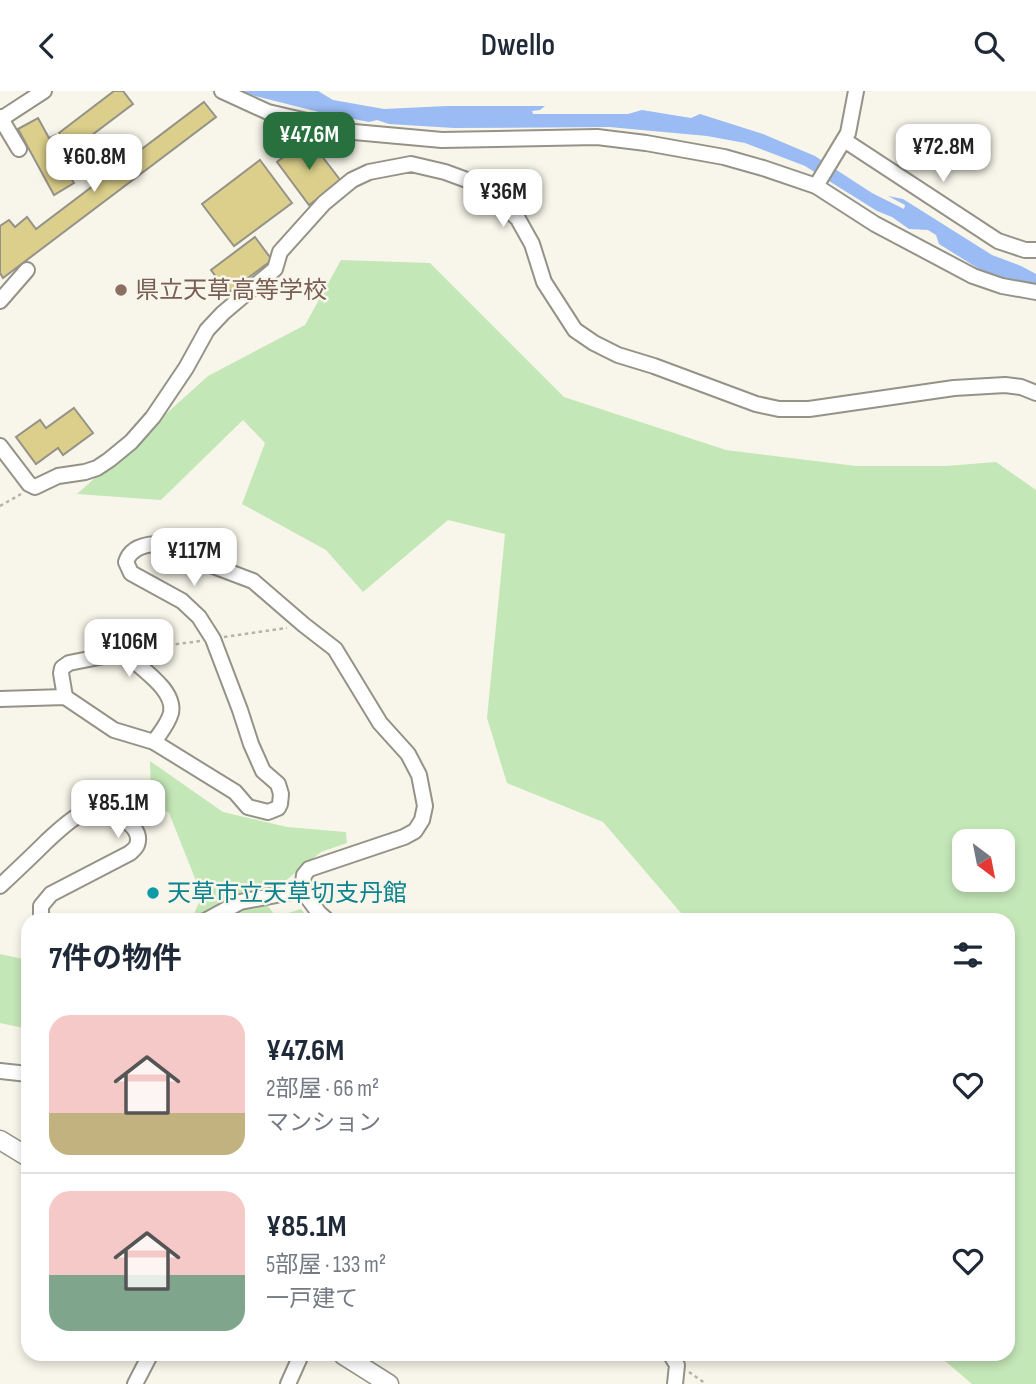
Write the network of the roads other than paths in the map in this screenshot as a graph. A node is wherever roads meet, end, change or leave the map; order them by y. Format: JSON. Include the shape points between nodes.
{"nodes":[{"id":1,"x":44,"y":91,"type":"edge"},
{"id":2,"x":222,"y":91,"type":"edge"},
{"id":3,"x":856,"y":91,"type":"edge"},
{"id":4,"x":0,"y":118,"type":"edge"},
{"id":5,"x":414,"y":139,"type":"junction"},
{"id":6,"x":843,"y":143,"type":"junction"},
{"id":7,"x":19,"y":149,"type":"dead end"},
{"id":8,"x":411,"y":164,"type":"junction"},
{"id":9,"x":819,"y":182,"type":"junction"},
{"id":10,"x":1036,"y":250,"type":"edge"},
{"id":11,"x":27,"y":270,"type":"dead end"},
{"id":12,"x":1036,"y":292,"type":"edge"},
{"id":13,"x":0,"y":301,"type":"edge"},
{"id":14,"x":1036,"y":393,"type":"edge"},
{"id":15,"x":0,"y":446,"type":"edge"},
{"id":16,"x":65,"y":697,"type":"junction"},
{"id":17,"x":0,"y":699,"type":"edge"},
{"id":18,"x":154,"y":742,"type":"junction"},
{"id":19,"x":0,"y":886,"type":"edge"},
{"id":20,"x":302,"y":890,"type":"junction"},
{"id":21,"x":41,"y":913,"type":"edge"},
{"id":22,"x":220,"y":913,"type":"edge"},
{"id":23,"x":319,"y":913,"type":"edge"},
{"id":24,"x":0,"y":1070,"type":"edge"},
{"id":25,"x":21,"y":1073,"type":"edge"},
{"id":26,"x":0,"y":1140,"type":"edge"},
{"id":27,"x":21,"y":1153,"type":"edge"},
{"id":28,"x":147,"y":1361,"type":"edge"},
{"id":29,"x":298,"y":1361,"type":"edge"},
{"id":30,"x":353,"y":1361,"type":"edge"},
{"id":31,"x":674,"y":1361,"type":"edge"},
{"id":32,"x":135,"y":1384,"type":"edge"},
{"id":33,"x":288,"y":1384,"type":"edge"},
{"id":34,"x":389,"y":1384,"type":"edge"},
{"id":35,"x":675,"y":1384,"type":"edge"}],
"edges":[{"from":1,"to":4,"type":"street"},
{"from":2,"to":5,"type":"street","via":[[268,111],[314,123]]},
{"from":3,"to":6,"type":"street"},
{"from":4,"to":7,"type":"street"},
{"from":5,"to":8,"type":"street"},
{"from":5,"to":9,"type":"street","via":[[597,137],[724,157]]},
{"from":6,"to":9,"type":"street"},
{"from":6,"to":10,"type":"street","via":[[998,241]]},
{"from":8,"to":14,"type":"street","via":[[475,183],[497,198],[518,219],[533,244],[544,282],[575,330],[618,355],[779,409],[810,409],[954,388],[1005,385]]},
{"from":8,"to":15,"type":"street","via":[[369,172],[324,204],[281,252],[275,269],[207,330],[160,407],[109,460],[35,487]]},
{"from":9,"to":12,"type":"street","via":[[875,224],[973,276]]},
{"from":11,"to":13,"type":"street"},
{"from":16,"to":17,"type":"street"},
{"from":16,"to":18,"type":"street","via":[[114,730]]},
{"from":16,"to":18,"type":"street","via":[[62,668],[124,652],[170,699],[168,720]]},
{"from":18,"to":20,"type":"street","via":[[234,792],[253,810],[268,812],[281,804],[278,784],[263,771],[199,617],[182,601],[131,573],[128,555],[143,545],[155,544],[253,581],[334,649],[419,775],[425,806],[415,831],[309,869]]},
{"from":19,"to":21,"type":"street","via":[[83,812],[99,811],[132,827],[137,845],[130,853],[51,894]]},
{"from":20,"to":22,"type":"street","via":[[240,902]]},
{"from":20,"to":23,"type":"street"},
{"from":24,"to":25,"type":"street"},
{"from":26,"to":27,"type":"main road"},
{"from":28,"to":32,"type":"street"},
{"from":29,"to":33,"type":"street"},
{"from":30,"to":34,"type":"main road"},
{"from":31,"to":35,"type":"street"}]}
